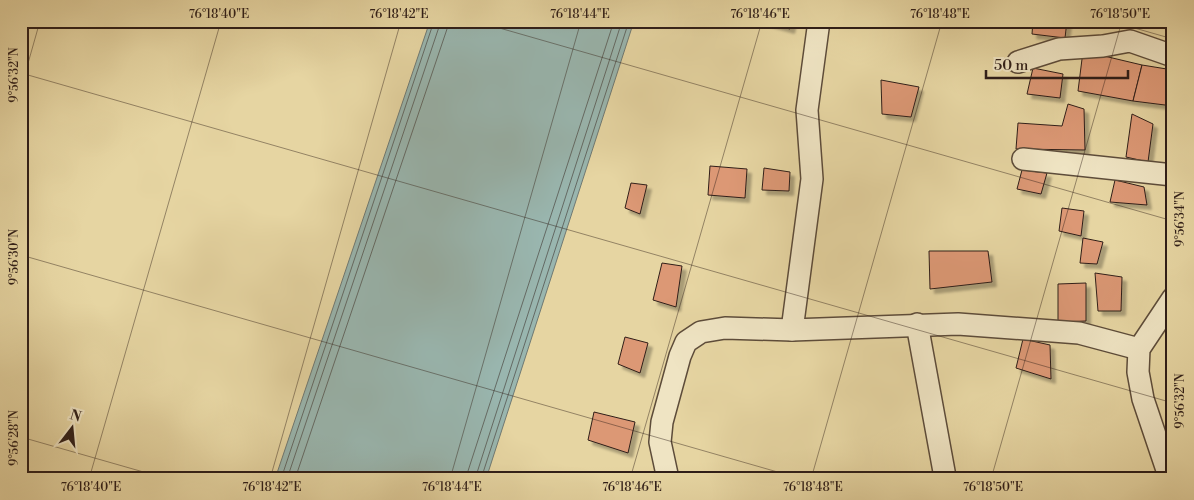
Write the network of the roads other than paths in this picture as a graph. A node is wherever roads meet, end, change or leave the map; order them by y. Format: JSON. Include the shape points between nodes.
{"nodes":[{"id":1,"x":819,"y":21,"type":"edge"},
{"id":2,"x":1173,"y":56,"type":"edge"},
{"id":3,"x":1018,"y":62,"type":"dead end"},
{"id":4,"x":1023,"y":159,"type":"dead end"},
{"id":5,"x":1173,"y":175,"type":"edge"},
{"id":6,"x":1173,"y":298,"type":"edge"},
{"id":7,"x":917,"y":324,"type":"junction"},
{"id":8,"x":792,"y":330,"type":"junction"},
{"id":9,"x":1139,"y":349,"type":"junction"},
{"id":10,"x":945,"y":477,"type":"dead end"},
{"id":11,"x":668,"y":479,"type":"edge"},
{"id":12,"x":1170,"y":479,"type":"edge"}],
"edges":[{"from":1,"to":8,"type":"street","via":[[807,110],[812,180]]},
{"from":2,"to":3,"type":"street","via":[[1130,41],[1058,49]]},
{"from":4,"to":5,"type":"street"},
{"from":6,"to":9,"type":"street"},
{"from":7,"to":8,"type":"street"},
{"from":7,"to":9,"type":"street","via":[[1079,333]]},
{"from":7,"to":10,"type":"street"},
{"from":8,"to":11,"type":"street","via":[[725,328],[701,332],[686,342],[662,422],[660,442]]},
{"from":9,"to":12,"type":"street","via":[[1138,372],[1143,399]]}]}
